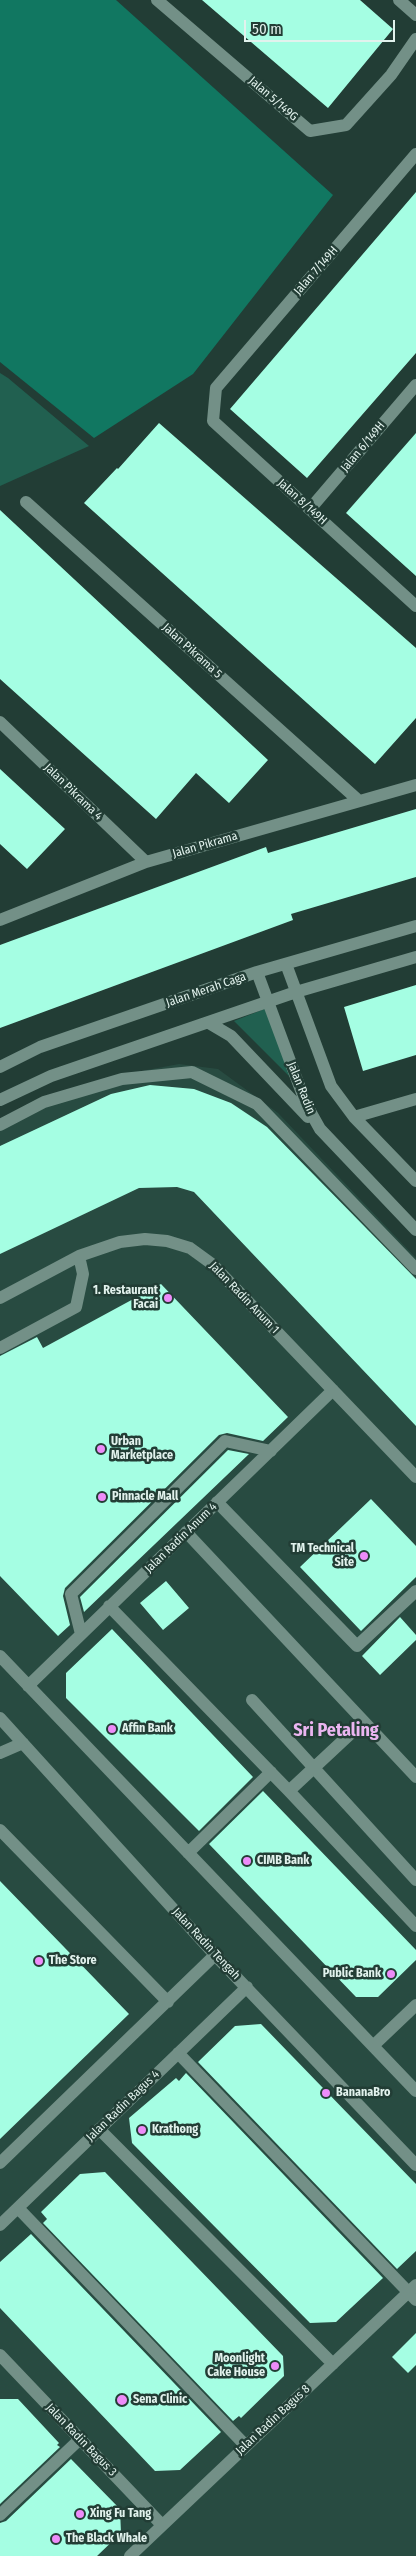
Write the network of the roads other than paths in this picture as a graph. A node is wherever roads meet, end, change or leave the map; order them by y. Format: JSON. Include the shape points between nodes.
{"nodes":[{"id":1,"x":157,"y":0,"type":"edge"},
{"id":2,"x":399,"y":0,"type":"edge"},
{"id":3,"x":416,"y":15,"type":"edge"},
{"id":4,"x":416,"y":39,"type":"edge"},
{"id":5,"x":416,"y":154,"type":"edge"},
{"id":6,"x":416,"y":385,"type":"edge"},
{"id":7,"x":216,"y":388,"type":"joint"},
{"id":8,"x":26,"y":502,"type":"dead end"},
{"id":9,"x":310,"y":509,"type":"junction"},
{"id":10,"x":416,"y":606,"type":"edge"},
{"id":11,"x":0,"y":722,"type":"edge"},
{"id":12,"x":416,"y":785,"type":"edge"},
{"id":13,"x":358,"y":800,"type":"junction"},
{"id":14,"x":146,"y":862,"type":"junction"},
{"id":15,"x":0,"y":920,"type":"edge"},
{"id":16,"x":416,"y":926,"type":"edge"},
{"id":17,"x":416,"y":957,"type":"edge"},
{"id":18,"x":286,"y":964,"type":"junction"},
{"id":19,"x":257,"y":972,"type":"junction"},
{"id":20,"x":296,"y":992,"type":"junction"},
{"id":21,"x":268,"y":1002,"type":"junction"},
{"id":22,"x":209,"y":1023,"type":"junction"},
{"id":23,"x":0,"y":1067,"type":"edge"},
{"id":24,"x":416,"y":1099,"type":"edge"},
{"id":25,"x":0,"y":1100,"type":"edge"},
{"id":26,"x":354,"y":1117,"type":"junction"},
{"id":27,"x":0,"y":1125,"type":"edge"},
{"id":28,"x":320,"y":1129,"type":"junction"},
{"id":29,"x":416,"y":1181,"type":"edge"},
{"id":30,"x":416,"y":1230,"type":"edge"},
{"id":31,"x":79,"y":1256,"type":"junction"},
{"id":32,"x":416,"y":1269,"type":"edge"},
{"id":33,"x":0,"y":1298,"type":"edge"},
{"id":34,"x":0,"y":1348,"type":"edge"},
{"id":35,"x":333,"y":1390,"type":"junction"},
{"id":36,"x":272,"y":1451,"type":"junction"},
{"id":37,"x":416,"y":1477,"type":"edge"},
{"id":38,"x":217,"y":1502,"type":"junction"},
{"id":39,"x":186,"y":1532,"type":"junction"},
{"id":40,"x":416,"y":1590,"type":"edge"},
{"id":41,"x":109,"y":1606,"type":"junction"},
{"id":42,"x":81,"y":1634,"type":"junction"},
{"id":43,"x":0,"y":1656,"type":"edge"},
{"id":44,"x":28,"y":1686,"type":"junction"},
{"id":45,"x":252,"y":1700,"type":"dead end"},
{"id":46,"x":0,"y":1718,"type":"edge"},
{"id":47,"x":363,"y":1722,"type":"junction"},
{"id":48,"x":23,"y":1743,"type":"junction"},
{"id":49,"x":0,"y":1753,"type":"edge"},
{"id":50,"x":312,"y":1767,"type":"junction"},
{"id":51,"x":271,"y":1772,"type":"junction"},
{"id":52,"x":416,"y":1777,"type":"edge"},
{"id":53,"x":289,"y":1791,"type":"junction"},
{"id":54,"x":0,"y":1830,"type":"edge"},
{"id":55,"x":188,"y":1853,"type":"junction"},
{"id":56,"x":416,"y":1880,"type":"edge"},
{"id":57,"x":416,"y":1926,"type":"edge"},
{"id":58,"x":215,"y":1955,"type":"junction"},
{"id":59,"x":246,"y":1987,"type":"junction"},
{"id":60,"x":168,"y":2002,"type":"junction"},
{"id":61,"x":416,"y":2004,"type":"edge"},
{"id":62,"x":373,"y":2046,"type":"junction"},
{"id":63,"x":178,"y":2054,"type":"junction"},
{"id":64,"x":416,"y":2091,"type":"edge"},
{"id":65,"x":99,"y":2129,"type":"junction"},
{"id":66,"x":0,"y":2163,"type":"edge"},
{"id":67,"x":416,"y":2165,"type":"edge"},
{"id":68,"x":18,"y":2208,"type":"junction"},
{"id":69,"x":0,"y":2225,"type":"edge"},
{"id":70,"x":413,"y":2292,"type":"edge"},
{"id":71,"x":2,"y":2360,"type":"edge"},
{"id":72,"x":333,"y":2364,"type":"junction"},
{"id":73,"x":80,"y":2439,"type":"junction"},
{"id":74,"x":246,"y":2446,"type":"junction"},
{"id":75,"x":0,"y":2515,"type":"edge"},
{"id":76,"x":162,"y":2525,"type":"junction"},
{"id":77,"x":130,"y":2556,"type":"edge"}],
"edges":[{"from":1,"to":4,"type":"street","name":"Jalan 5/149G","via":[[310,131],[346,125],[391,75]]},
{"from":2,"to":3,"type":"street"},
{"from":5,"to":7,"type":"street","name":"Jalan 7/149H"},
{"from":6,"to":9,"type":"street","name":"Jalan 6/149H"},
{"from":7,"to":9,"type":"street","name":"Jalan 8/149H","via":[[213,421]]},
{"from":8,"to":13,"type":"street","name":"Jalan Pikrama 5"},
{"from":9,"to":10,"type":"street","name":"Jalan 8/149H"},
{"from":11,"to":14,"type":"street","name":"Jalan Pikrama 4"},
{"from":12,"to":13,"type":"street","name":"Jalan Pikrama"},
{"from":13,"to":14,"type":"street","name":"Jalan Pikrama"},
{"from":14,"to":15,"type":"street","name":"Jalan Pikrama"},
{"from":16,"to":18,"type":"street","name":"Jalan Merah Caga"},
{"from":17,"to":20,"type":"street"},
{"from":18,"to":19,"type":"street","name":"Jalan Merah Caga"},
{"from":18,"to":20,"type":"street"},
{"from":19,"to":21,"type":"street","name":"Jalan Radin"},
{"from":19,"to":23,"type":"street","name":"Jalan Merah Caga","via":[[40,1047]]},
{"from":20,"to":21,"type":"street"},
{"from":20,"to":26,"type":"street","via":[[330,1086]]},
{"from":21,"to":22,"type":"street"},
{"from":21,"to":28,"type":"street","name":"Jalan Radin","via":[[306,1104]]},
{"from":22,"to":25,"type":"street","via":[[51,1076]]},
{"from":22,"to":28,"type":"street","via":[[231,1036]]},
{"from":24,"to":26,"type":"street"},
{"from":26,"to":29,"type":"street"},
{"from":27,"to":32,"type":"street","via":[[44,1102],[122,1079],[192,1072],[257,1104]]},
{"from":28,"to":30,"type":"street","name":"Jalan Radin"},
{"from":31,"to":33,"type":"street","name":"Jalan Radin Anum 1"},
{"from":31,"to":34,"type":"street","via":[[83,1274],[76,1307]]},
{"from":31,"to":35,"type":"street","name":"Jalan Radin Anum 1","via":[[120,1242],[145,1239],[190,1248],[212,1264]]},
{"from":35,"to":36,"type":"street","name":"Jalan Radin Anum 4"},
{"from":35,"to":37,"type":"street","name":"Jalan Radin Anum 1"},
{"from":36,"to":38,"type":"street","name":"Jalan Radin Anum 4"},
{"from":36,"to":42,"type":"street","via":[[225,1441],[71,1594]]},
{"from":38,"to":39,"type":"street","name":"Jalan Radin Anum 4"},
{"from":38,"to":40,"type":"street","via":[[357,1646]]},
{"from":39,"to":41,"type":"street","name":"Jalan Radin Anum 4"},
{"from":39,"to":47,"type":"street"},
{"from":41,"to":42,"type":"street","name":"Jalan Radin Anum 4"},
{"from":41,"to":51,"type":"street"},
{"from":42,"to":44,"type":"street","name":"Jalan Radin Anum 4"},
{"from":43,"to":44,"type":"street"},
{"from":44,"to":55,"type":"street"},
{"from":45,"to":50,"type":"street"},
{"from":46,"to":48,"type":"street","name":"Jalan Radin Tengah"},
{"from":47,"to":50,"type":"street"},
{"from":47,"to":52,"type":"street"},
{"from":48,"to":49,"type":"street"},
{"from":48,"to":58,"type":"street","name":"Jalan Radin Tengah"},
{"from":50,"to":53,"type":"street"},
{"from":50,"to":56,"type":"street"},
{"from":51,"to":53,"type":"street"},
{"from":51,"to":55,"type":"street"},
{"from":53,"to":57,"type":"street"},
{"from":54,"to":60,"type":"street"},
{"from":55,"to":62,"type":"street"},
{"from":58,"to":59,"type":"street","name":"Jalan Radin Tengah"},
{"from":58,"to":60,"type":"street"},
{"from":59,"to":63,"type":"street","name":"Jalan Radin Bagus 4"},
{"from":59,"to":67,"type":"street","name":"Jalan Radin Tengah"},
{"from":60,"to":66,"type":"street"},
{"from":61,"to":62,"type":"street"},
{"from":62,"to":64,"type":"street"},
{"from":63,"to":65,"type":"street","name":"Jalan Radin Bagus 4"},
{"from":63,"to":70,"type":"street"},
{"from":65,"to":68,"type":"street","name":"Jalan Radin Bagus 4"},
{"from":65,"to":72,"type":"street"},
{"from":68,"to":69,"type":"street","name":"Jalan Radin Bagus 4"},
{"from":68,"to":74,"type":"street"},
{"from":70,"to":72,"type":"street","name":"Jalan Radin Bagus 8"},
{"from":71,"to":73,"type":"street","name":"Jalan Radin Bagus 3"},
{"from":72,"to":74,"type":"street","name":"Jalan Radin Bagus 8"},
{"from":73,"to":75,"type":"street"},
{"from":73,"to":76,"type":"street","name":"Jalan Radin Bagus 3"},
{"from":74,"to":76,"type":"street","name":"Jalan Radin Bagus 8"},
{"from":76,"to":77,"type":"street","name":"Jalan Radin Bagus 8"}]}
